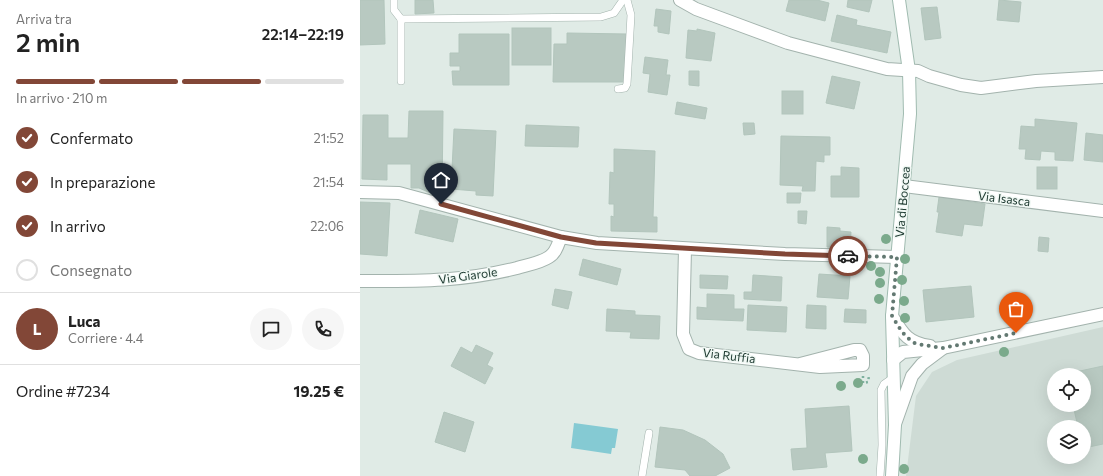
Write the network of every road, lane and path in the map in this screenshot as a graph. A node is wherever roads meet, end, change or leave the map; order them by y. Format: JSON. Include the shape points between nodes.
{"nodes":[{"id":1,"x":394,"y":0,"type":"edge"},
{"id":2,"x":623,"y":0,"type":"edge"},
{"id":3,"x":627,"y":0,"type":"edge"},
{"id":4,"x":680,"y":0,"type":"edge"},
{"id":5,"x":899,"y":0,"type":"edge"},
{"id":6,"x":401,"y":19,"type":"junction"},
{"id":7,"x":909,"y":71,"type":"junction"},
{"id":8,"x":1103,"y":77,"type":"edge"},
{"id":9,"x":401,"y":81,"type":"dead end"},
{"id":10,"x":618,"y":90,"type":"dead end"},
{"id":11,"x":904,"y":186,"type":"junction"},
{"id":12,"x":360,"y":192,"type":"edge"},
{"id":13,"x":1103,"y":211,"type":"edge"},
{"id":14,"x":561,"y":237,"type":"junction"},
{"id":15,"x":685,"y":249,"type":"junction"},
{"id":16,"x":897,"y":257,"type":"junction"},
{"id":17,"x":360,"y":281,"type":"edge"},
{"id":18,"x":1103,"y":314,"type":"edge"},
{"id":19,"x":892,"y":316,"type":"junction"},
{"id":20,"x":943,"y":348,"type":"junction"},
{"id":21,"x":893,"y":360,"type":"junction"},
{"id":22,"x":800,"y":364,"type":"dead end"},
{"id":23,"x":894,"y":377,"type":"junction"},
{"id":24,"x":895,"y":425,"type":"junction"},
{"id":25,"x":649,"y":433,"type":"dead end"},
{"id":26,"x":642,"y":476,"type":"edge"},
{"id":27,"x":880,"y":476,"type":"edge"},
{"id":28,"x":892,"y":476,"type":"edge"}],
"edges":[{"from":1,"to":6,"type":"lane","via":[[394,10]]},
{"from":2,"to":6,"type":"lane","via":[[614,13],[601,17]]},
{"from":3,"to":10,"type":"lane","via":[[632,15],[628,84]]},
{"from":4,"to":7,"type":"street","via":[[696,9],[788,43],[887,69]]},
{"from":5,"to":7,"type":"street","name":"Via di Boccea"},
{"from":6,"to":9,"type":"lane"},
{"from":7,"to":8,"type":"street","via":[[918,71],[942,80],[981,88],[1036,81]]},
{"from":7,"to":11,"type":"street","name":"Via di Boccea","via":[[910,114]]},
{"from":11,"to":13,"type":"street","name":"Via Isasca"},
{"from":11,"to":16,"type":"street","name":"Via di Boccea"},
{"from":12,"to":14,"type":"street","via":[[399,193]]},
{"from":14,"to":15,"type":"street","via":[[596,243]]},
{"from":14,"to":17,"type":"street","name":"Via Giarole","via":[[556,250],[549,257],[504,271],[465,279]]},
{"from":15,"to":16,"type":"street"},
{"from":15,"to":22,"type":"street","name":"Via Ruffia","via":[[683,334],[689,349]]},
{"from":16,"to":19,"type":"street","name":"Via di Boccea"},
{"from":18,"to":20,"type":"street"},
{"from":19,"to":20,"type":"street","via":[[912,342]]},
{"from":19,"to":21,"type":"street","name":"Via di Boccea"},
{"from":20,"to":21,"type":"street","via":[[903,352]]},
{"from":20,"to":24,"type":"street","via":[[924,362],[912,376]]},
{"from":21,"to":23,"type":"street","name":"Via di Boccea"},
{"from":23,"to":24,"type":"street","name":"Via di Boccea"},
{"from":23,"to":27,"type":"lane","via":[[884,384],[881,390]]},
{"from":24,"to":28,"type":"street","name":"Via di Boccea"},
{"from":25,"to":26,"type":"lane"}]}
